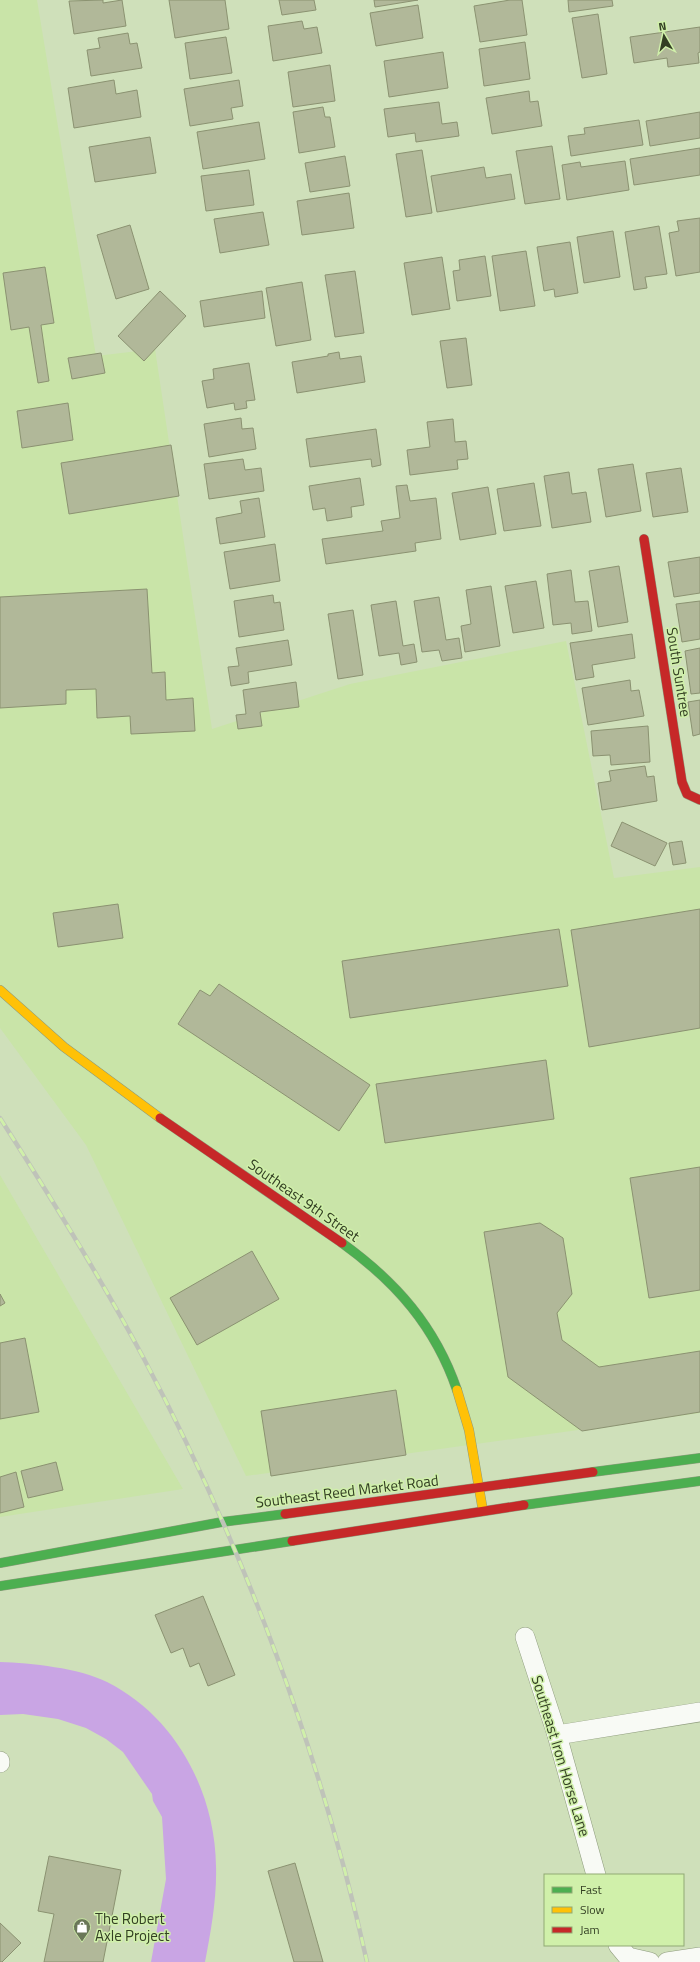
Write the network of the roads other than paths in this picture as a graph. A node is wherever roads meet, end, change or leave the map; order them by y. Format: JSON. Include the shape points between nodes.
{"nodes":[{"id":1,"x":644,"y":539,"type":"dead end"},
{"id":2,"x":700,"y":800,"type":"edge"},
{"id":3,"x":0,"y":990,"type":"edge"},
{"id":4,"x":700,"y":1458,"type":"edge"},
{"id":5,"x":700,"y":1481,"type":"edge"},
{"id":6,"x":480,"y":1488,"type":"junction"},
{"id":7,"x":482,"y":1511,"type":"junction"},
{"id":8,"x":0,"y":1563,"type":"edge"},
{"id":9,"x":0,"y":1586,"type":"edge"},
{"id":10,"x":525,"y":1637,"type":"dead end"},
{"id":11,"x":700,"y":1712,"type":"edge"},
{"id":12,"x":557,"y":1735,"type":"junction"},
{"id":13,"x":596,"y":1874,"type":"edge"},
{"id":14,"x":619,"y":1946,"type":"edge"},
{"id":15,"x":700,"y":1957,"type":"edge"},
{"id":16,"x":650,"y":1962,"type":"edge"},
{"id":17,"x":667,"y":1962,"type":"edge"}],
"edges":[{"from":1,"to":2,"type":"main road","name":"South Suntree","via":[[682,782],[687,794]]},
{"from":3,"to":6,"type":"main road","name":"Southeast 9th Street","via":[[43,1031],[85,1064],[336,1239],[384,1277],[412,1307],[440,1349],[457,1387],[469,1428]]},
{"from":4,"to":6,"type":"main road","name":"Southeast Reed Market Road"},
{"from":5,"to":7,"type":"main road"},
{"from":6,"to":7,"type":"main road","name":"Southeast 9th Street"},
{"from":6,"to":8,"type":"main road","name":"Southeast Reed Market Road","via":[[222,1522]]},
{"from":7,"to":9,"type":"main road"},
{"from":10,"to":12,"type":"street","name":"Southeast Iron Horse Lane"},
{"from":11,"to":12,"type":"street"},
{"from":12,"to":13,"type":"street","name":"Southeast Iron Horse Lane"},
{"from":14,"to":16,"type":"street","via":[[628,1957]]},
{"from":15,"to":17,"type":"street"}]}
